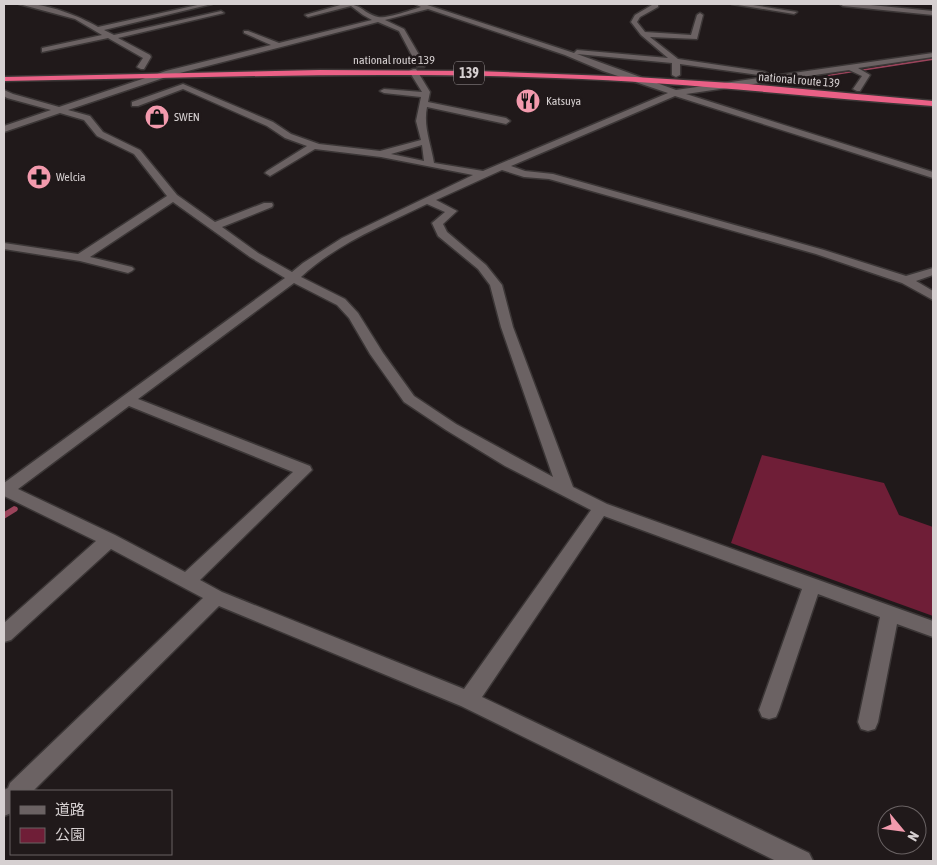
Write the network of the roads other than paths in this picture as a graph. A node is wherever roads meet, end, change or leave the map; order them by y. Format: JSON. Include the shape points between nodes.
{"nodes":[{"id":1,"x":22,"y":4,"type":"edge"},
{"id":2,"x":209,"y":4,"type":"edge"},
{"id":3,"x":352,"y":4,"type":"edge"},
{"id":4,"x":418,"y":4,"type":"edge"},
{"id":5,"x":440,"y":4,"type":"edge"},
{"id":6,"x":655,"y":4,"type":"edge"},
{"id":7,"x":735,"y":4,"type":"edge"},
{"id":8,"x":844,"y":4,"type":"edge"},
{"id":9,"x":428,"y":7,"type":"junction"},
{"id":10,"x":794,"y":12,"type":"dead end"},
{"id":11,"x":221,"y":13,"type":"dead end"},
{"id":12,"x":933,"y":13,"type":"edge"},
{"id":13,"x":308,"y":15,"type":"dead end"},
{"id":14,"x":700,"y":15,"type":"dead end"},
{"id":15,"x":378,"y":20,"type":"junction"},
{"id":16,"x":99,"y":29,"type":"junction"},
{"id":17,"x":246,"y":32,"type":"dead end"},
{"id":18,"x":643,"y":34,"type":"junction"},
{"id":19,"x":113,"y":36,"type":"junction"},
{"id":20,"x":278,"y":45,"type":"junction"},
{"id":21,"x":45,"y":50,"type":"dead end"},
{"id":22,"x":568,"y":53,"type":"junction"},
{"id":23,"x":933,"y":55,"type":"edge"},
{"id":24,"x":676,"y":61,"type":"junction"},
{"id":25,"x":200,"y":65,"type":"junction"},
{"id":26,"x":421,"y":65,"type":"junction"},
{"id":27,"x":141,"y":67,"type":"junction"},
{"id":28,"x":851,"y":68,"type":"junction"},
{"id":29,"x":606,"y":69,"type":"junction"},
{"id":30,"x":413,"y":71,"type":"junction"},
{"id":31,"x":4,"y":72,"type":"edge"},
{"id":32,"x":169,"y":73,"type":"junction"},
{"id":33,"x":676,"y":75,"type":"junction"},
{"id":34,"x":778,"y":77,"type":"junction"},
{"id":35,"x":4,"y":79,"type":"edge"},
{"id":36,"x":636,"y":79,"type":"junction"},
{"id":37,"x":749,"y":81,"type":"junction"},
{"id":38,"x":721,"y":85,"type":"junction"},
{"id":39,"x":857,"y":89,"type":"junction"},
{"id":40,"x":384,"y":91,"type":"dead end"},
{"id":41,"x":4,"y":92,"type":"edge"},
{"id":42,"x":675,"y":93,"type":"junction"},
{"id":43,"x":933,"y":96,"type":"edge"},
{"id":44,"x":425,"y":99,"type":"junction"},
{"id":45,"x":135,"y":104,"type":"dead end"},
{"id":46,"x":933,"y":104,"type":"edge"},
{"id":47,"x":58,"y":110,"type":"junction"},
{"id":48,"x":506,"y":121,"type":"dead end"},
{"id":49,"x":4,"y":129,"type":"edge"},
{"id":50,"x":426,"y":141,"type":"junction"},
{"id":51,"x":313,"y":146,"type":"junction"},
{"id":52,"x":381,"y":154,"type":"junction"},
{"id":53,"x":430,"y":165,"type":"junction"},
{"id":54,"x":501,"y":166,"type":"junction"},
{"id":55,"x":270,"y":173,"type":"dead end"},
{"id":56,"x":484,"y":174,"type":"junction"},
{"id":57,"x":933,"y":176,"type":"edge"},
{"id":58,"x":173,"y":197,"type":"junction"},
{"id":59,"x":427,"y":200,"type":"junction"},
{"id":60,"x":268,"y":205,"type":"dead end"},
{"id":61,"x":216,"y":226,"type":"junction"},
{"id":62,"x":4,"y":246,"type":"edge"},
{"id":63,"x":80,"y":258,"type":"junction"},
{"id":64,"x":128,"y":270,"type":"dead end"},
{"id":65,"x":933,"y":271,"type":"edge"},
{"id":66,"x":293,"y":278,"type":"junction"},
{"id":67,"x":906,"y":280,"type":"junction"},
{"id":68,"x":933,"y":296,"type":"edge"},
{"id":69,"x":129,"y":401,"type":"junction"},
{"id":70,"x":5,"y":490,"type":"edge"},
{"id":71,"x":566,"y":490,"type":"junction"},
{"id":72,"x":601,"y":508,"type":"junction"},
{"id":73,"x":109,"y":540,"type":"junction"},
{"id":74,"x":187,"y":580,"type":"junction"},
{"id":75,"x":812,"y":585,"type":"junction"},
{"id":76,"x":216,"y":597,"type":"junction"},
{"id":77,"x":890,"y":614,"type":"junction"},
{"id":78,"x":933,"y":629,"type":"edge"},
{"id":79,"x":4,"y":634,"type":"edge"},
{"id":80,"x":468,"y":700,"type":"junction"},
{"id":81,"x":769,"y":710,"type":"dead end"},
{"id":82,"x":868,"y":722,"type":"dead end"},
{"id":83,"x":19,"y":790,"type":"edge"},
{"id":84,"x":801,"y":861,"type":"edge"}],
"edges":[{"from":1,"to":16,"type":"street","via":[[77,18]]},
{"from":2,"to":16,"type":"street"},
{"from":3,"to":13,"type":"street"},
{"from":3,"to":15,"type":"street"},
{"from":4,"to":9,"type":"street"},
{"from":5,"to":9,"type":"street"},
{"from":6,"to":18,"type":"street","via":[[636,16],[634,22]]},
{"from":7,"to":10,"type":"street"},
{"from":8,"to":12,"type":"street"},
{"from":9,"to":15,"type":"street"},
{"from":9,"to":22,"type":"street"},
{"from":11,"to":19,"type":"street"},
{"from":14,"to":18,"type":"street","via":[[694,37]]},
{"from":15,"to":20,"type":"street"},
{"from":15,"to":26,"type":"street","via":[[402,30]]},
{"from":16,"to":19,"type":"street"},
{"from":17,"to":20,"type":"street"},
{"from":18,"to":24,"type":"street"},
{"from":19,"to":21,"type":"street"},
{"from":19,"to":27,"type":"street","via":[[147,57]]},
{"from":20,"to":25,"type":"street"},
{"from":22,"to":24,"type":"street"},
{"from":22,"to":29,"type":"street"},
{"from":23,"to":28,"type":"street"},
{"from":24,"to":33,"type":"street"},
{"from":24,"to":34,"type":"street"},
{"from":25,"to":26,"type":"highway","name":"national route 139","number":"139"},
{"from":25,"to":27,"type":"highway","name":"national route 139","number":"139"},
{"from":25,"to":32,"type":"street"},
{"from":26,"to":29,"type":"highway","name":"national route 139","number":"139"},
{"from":27,"to":31,"type":"highway","name":"national route 139","number":"139"},
{"from":28,"to":34,"type":"street"},
{"from":28,"to":39,"type":"street","via":[[866,75]]},
{"from":29,"to":33,"type":"highway","name":"national route 139","number":"139"},
{"from":29,"to":36,"type":"street"},
{"from":30,"to":32,"type":"highway","name":"national route 139","number":"139"},
{"from":30,"to":36,"type":"highway","name":"national route 139","number":"139"},
{"from":30,"to":44,"type":"street","via":[[426,92]]},
{"from":32,"to":35,"type":"highway","name":"national route 139","number":"139"},
{"from":32,"to":47,"type":"street"},
{"from":33,"to":37,"type":"highway","name":"national route 139","number":"139"},
{"from":34,"to":37,"type":"street"},
{"from":36,"to":38,"type":"highway","name":"national route 139","number":"139"},
{"from":36,"to":42,"type":"street"},
{"from":37,"to":38,"type":"street"},
{"from":37,"to":39,"type":"highway","name":"national route 139","number":"139"},
{"from":38,"to":42,"type":"street"},
{"from":38,"to":46,"type":"highway","name":"national route 139","number":"139"},
{"from":39,"to":43,"type":"highway","name":"national route 139","number":"139"},
{"from":40,"to":44,"type":"street"},
{"from":41,"to":47,"type":"street"},
{"from":42,"to":54,"type":"street"},
{"from":42,"to":57,"type":"street"},
{"from":44,"to":48,"type":"street"},
{"from":44,"to":50,"type":"street","via":[[420,121]]},
{"from":45,"to":51,"type":"street","via":[[183,86]]},
{"from":47,"to":49,"type":"street"},
{"from":47,"to":58,"type":"street","via":[[87,118],[100,134],[137,152]]},
{"from":50,"to":52,"type":"street"},
{"from":50,"to":53,"type":"street"},
{"from":51,"to":52,"type":"street"},
{"from":51,"to":55,"type":"street"},
{"from":52,"to":53,"type":"street"},
{"from":53,"to":56,"type":"street"},
{"from":54,"to":56,"type":"street"},
{"from":54,"to":67,"type":"street","via":[[524,174],[550,176],[810,249]]},
{"from":56,"to":59,"type":"street"},
{"from":58,"to":61,"type":"street"},
{"from":58,"to":63,"type":"street"},
{"from":59,"to":66,"type":"street","via":[[346,240]]},
{"from":59,"to":71,"type":"street","via":[[452,211],[437,223],[442,234],[482,267],[496,286],[507,327]]},
{"from":60,"to":61,"type":"street"},
{"from":61,"to":66,"type":"street","via":[[254,255]]},
{"from":62,"to":63,"type":"street"},
{"from":63,"to":64,"type":"street"},
{"from":65,"to":67,"type":"street"},
{"from":66,"to":69,"type":"street"},
{"from":66,"to":71,"type":"street","via":[[342,302],[409,399],[451,427]]},
{"from":67,"to":68,"type":"street"},
{"from":69,"to":70,"type":"street"},
{"from":69,"to":74,"type":"street","via":[[304,470]]},
{"from":70,"to":73,"type":"street"},
{"from":71,"to":72,"type":"street"},
{"from":72,"to":75,"type":"street"},
{"from":72,"to":80,"type":"street"},
{"from":73,"to":74,"type":"street"},
{"from":73,"to":79,"type":"street"},
{"from":74,"to":76,"type":"street"},
{"from":75,"to":77,"type":"street"},
{"from":75,"to":81,"type":"street"},
{"from":76,"to":80,"type":"street"},
{"from":76,"to":83,"type":"street"},
{"from":77,"to":78,"type":"street"},
{"from":77,"to":82,"type":"street"},
{"from":80,"to":84,"type":"street"}]}
